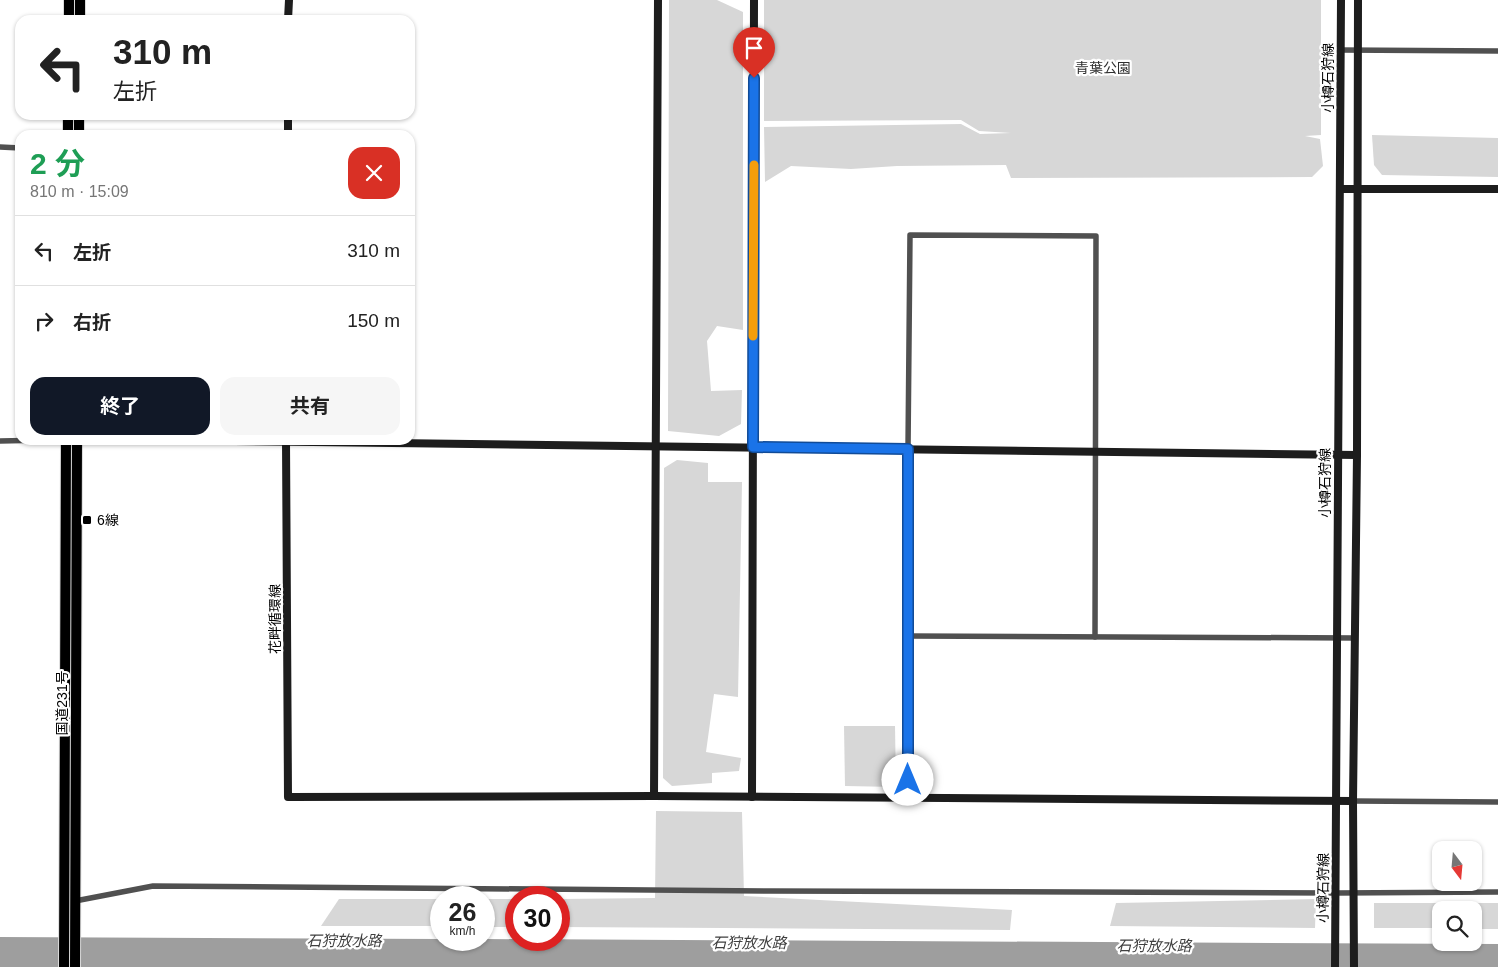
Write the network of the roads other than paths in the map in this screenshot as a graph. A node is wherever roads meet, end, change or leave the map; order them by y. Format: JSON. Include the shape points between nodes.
{"nodes":[{"id":1,"x":70,"y":0,"type":"edge"},
{"id":2,"x":80,"y":0,"type":"edge"},
{"id":3,"x":288,"y":0,"type":"edge"},
{"id":4,"x":658,"y":0,"type":"edge"},
{"id":5,"x":754,"y":0,"type":"edge"},
{"id":6,"x":1341,"y":0,"type":"edge"},
{"id":7,"x":1358,"y":0,"type":"edge"},
{"id":8,"x":69,"y":15,"type":"edge"},
{"id":9,"x":80,"y":15,"type":"edge"},
{"id":10,"x":288,"y":15,"type":"edge"},
{"id":11,"x":1340,"y":50,"type":"junction"},
{"id":12,"x":1358,"y":50,"type":"junction"},
{"id":13,"x":1498,"y":51,"type":"edge"},
{"id":14,"x":0,"y":147,"type":"edge"},
{"id":15,"x":15,"y":148,"type":"edge"},
{"id":16,"x":1340,"y":188,"type":"junction"},
{"id":17,"x":1356,"y":189,"type":"junction"},
{"id":18,"x":1498,"y":189,"type":"edge"},
{"id":19,"x":0,"y":441,"type":"edge"},
{"id":20,"x":15,"y":441,"type":"edge"},
{"id":21,"x":415,"y":443,"type":"edge"},
{"id":22,"x":66,"y":445,"type":"edge"},
{"id":23,"x":77,"y":445,"type":"edge"},
{"id":24,"x":286,"y":445,"type":"edge"},
{"id":25,"x":656,"y":446,"type":"junction"},
{"id":26,"x":753,"y":447,"type":"junction"},
{"id":27,"x":908,"y":449,"type":"junction"},
{"id":28,"x":1096,"y":452,"type":"junction"},
{"id":29,"x":1338,"y":455,"type":"junction"},
{"id":30,"x":1357,"y":455,"type":"junction"},
{"id":31,"x":909,"y":636,"type":"junction"},
{"id":32,"x":1095,"y":637,"type":"junction"},
{"id":33,"x":1337,"y":638,"type":"junction"},
{"id":34,"x":1355,"y":638,"type":"junction"},
{"id":35,"x":654,"y":796,"type":"junction"},
{"id":36,"x":752,"y":797,"type":"junction"},
{"id":37,"x":908,"y":798,"type":"junction"},
{"id":38,"x":1336,"y":801,"type":"junction"},
{"id":39,"x":1353,"y":801,"type":"junction"},
{"id":40,"x":1498,"y":802,"type":"edge"},
{"id":41,"x":1498,"y":892,"type":"edge"},
{"id":42,"x":1336,"y":893,"type":"junction"},
{"id":43,"x":1354,"y":893,"type":"junction"},
{"id":44,"x":75,"y":901,"type":"junction"},
{"id":45,"x":64,"y":967,"type":"edge"},
{"id":46,"x":75,"y":967,"type":"edge"},
{"id":47,"x":1335,"y":967,"type":"edge"},
{"id":48,"x":1354,"y":967,"type":"edge"}],
"edges":[{"from":1,"to":8,"type":"highway"},
{"from":2,"to":9,"type":"highway"},
{"from":3,"to":10,"type":"street"},
{"from":4,"to":25,"type":"street"},
{"from":5,"to":26,"type":"street"},
{"from":6,"to":11,"type":"street","name":"小樽石狩線"},
{"from":7,"to":12,"type":"street","name":"小樽石狩線"},
{"from":11,"to":12,"type":"street"},
{"from":11,"to":16,"type":"street","name":"小樽石狩線"},
{"from":12,"to":13,"type":"street"},
{"from":12,"to":17,"type":"street","name":"小樽石狩線"},
{"from":14,"to":15,"type":"street"},
{"from":16,"to":17,"type":"street"},
{"from":16,"to":29,"type":"street","name":"小樽石狩線"},
{"from":17,"to":18,"type":"street"},
{"from":17,"to":30,"type":"street","name":"小樽石狩線"},
{"from":19,"to":20,"type":"street"},
{"from":21,"to":25,"type":"street"},
{"from":22,"to":45,"type":"highway","name":"国道231号"},
{"from":23,"to":44,"type":"highway","name":"国道231号"},
{"from":24,"to":35,"type":"street","name":"花畔循環線","via":[[288,797]]},
{"from":25,"to":26,"type":"street"},
{"from":25,"to":35,"type":"street"},
{"from":26,"to":27,"type":"street"},
{"from":26,"to":36,"type":"street"},
{"from":27,"to":28,"type":"street"},
{"from":27,"to":28,"type":"street","via":[[910,235],[1096,236]]},
{"from":27,"to":31,"type":"street"},
{"from":28,"to":29,"type":"street"},
{"from":28,"to":32,"type":"street"},
{"from":29,"to":30,"type":"street"},
{"from":29,"to":33,"type":"street","name":"小樽石狩線"},
{"from":30,"to":34,"type":"street","name":"小樽石狩線"},
{"from":31,"to":32,"type":"street"},
{"from":31,"to":37,"type":"street"},
{"from":32,"to":33,"type":"street"},
{"from":33,"to":34,"type":"street"},
{"from":33,"to":38,"type":"street","name":"小樽石狩線"},
{"from":34,"to":39,"type":"street","name":"小樽石狩線"},
{"from":35,"to":36,"type":"street"},
{"from":36,"to":37,"type":"street"},
{"from":37,"to":38,"type":"street"},
{"from":38,"to":39,"type":"street"},
{"from":38,"to":42,"type":"street","name":"小樽石狩線"},
{"from":39,"to":40,"type":"street"},
{"from":39,"to":43,"type":"street","name":"小樽石狩線"},
{"from":41,"to":43,"type":"street"},
{"from":42,"to":43,"type":"street"},
{"from":42,"to":44,"type":"street","via":[[153,886]]},
{"from":42,"to":47,"type":"street","name":"小樽石狩線"},
{"from":43,"to":48,"type":"street","name":"小樽石狩線"},
{"from":44,"to":46,"type":"highway","name":"国道231号"}]}
